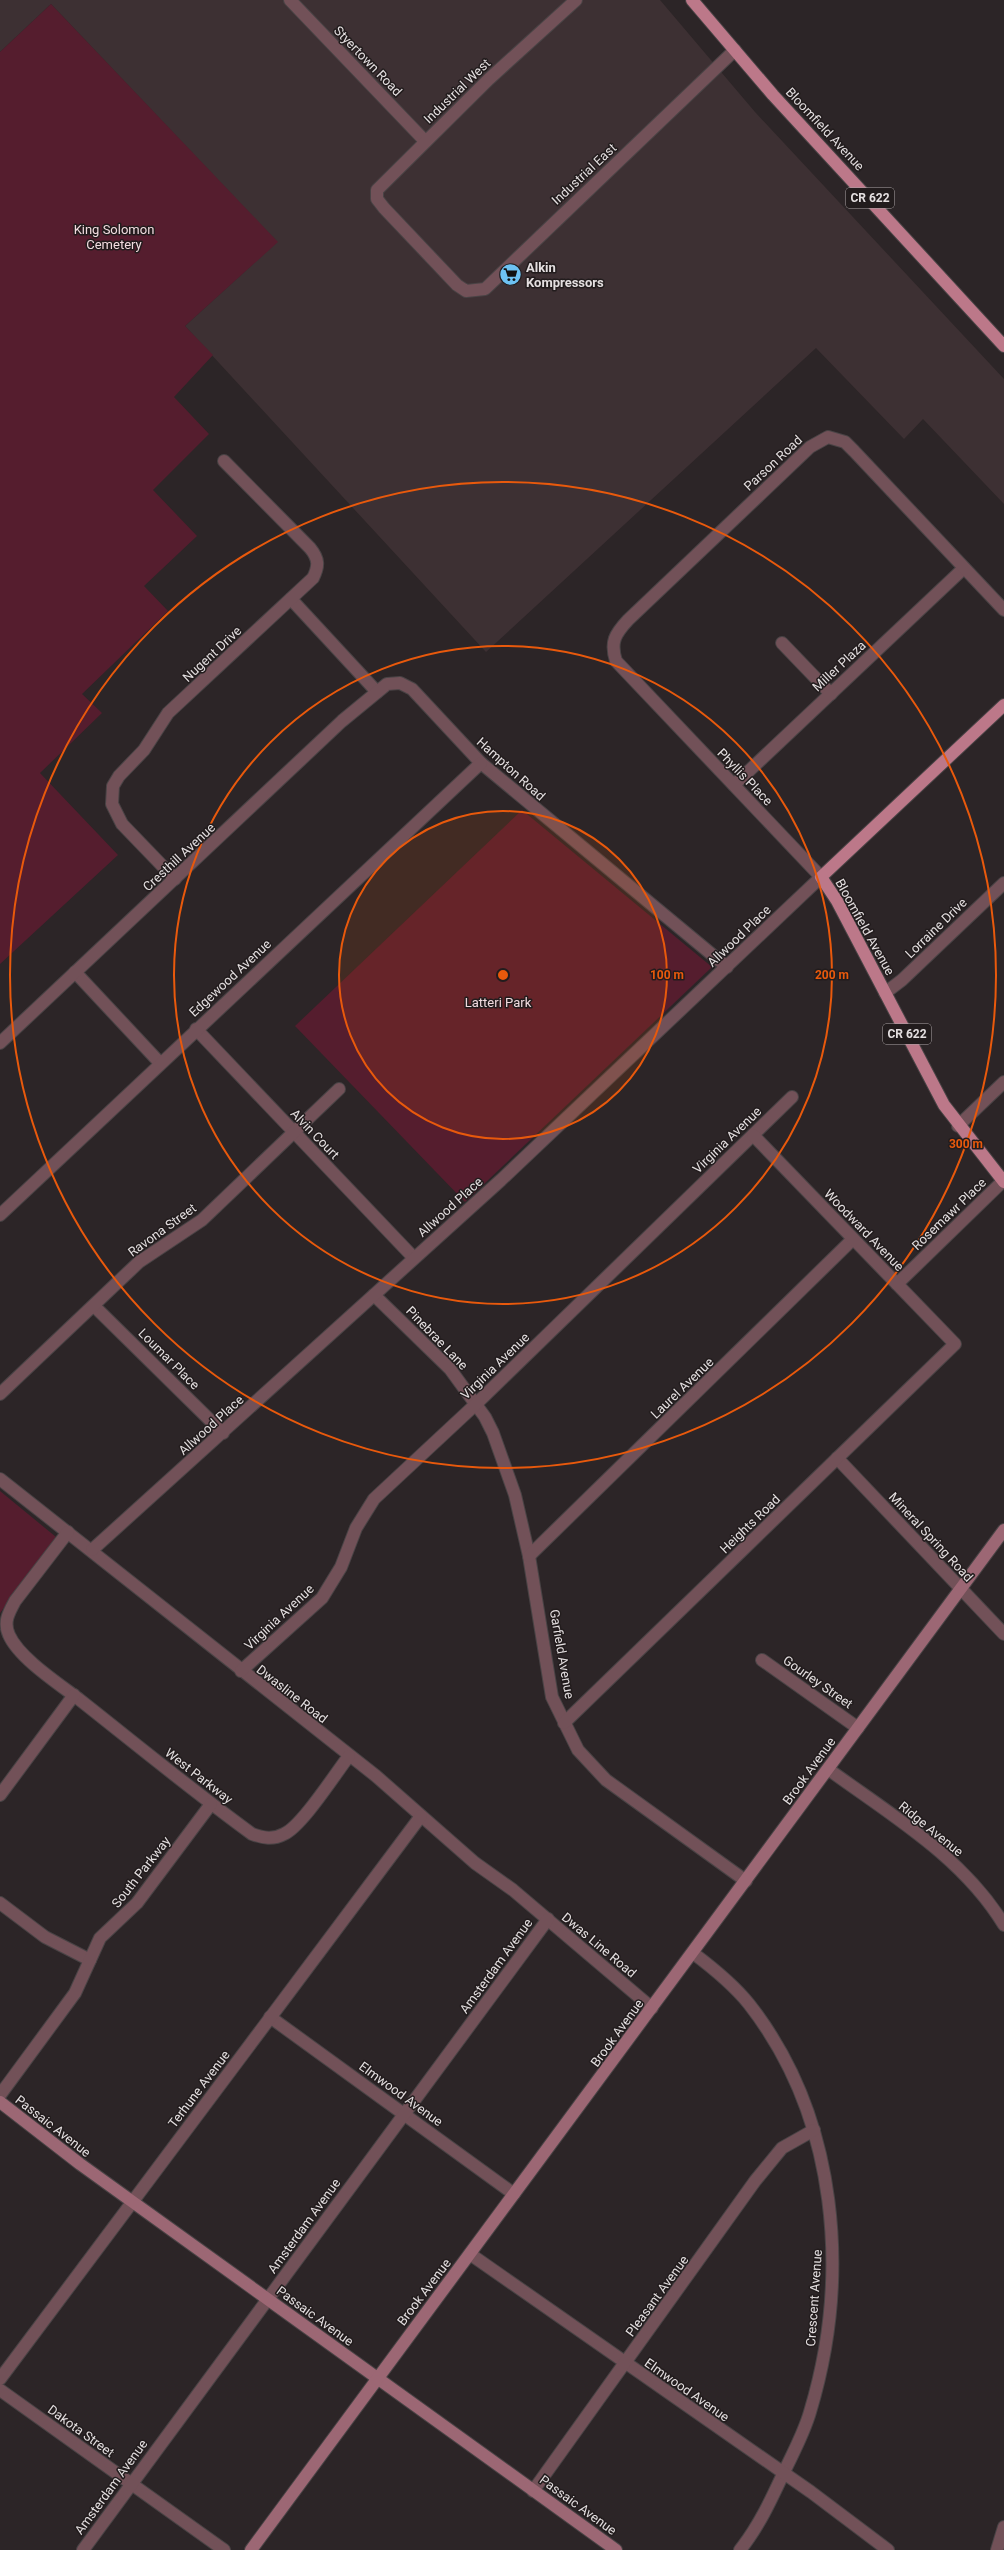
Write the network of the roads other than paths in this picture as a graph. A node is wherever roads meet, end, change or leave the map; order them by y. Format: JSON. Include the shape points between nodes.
{"nodes":[{"id":1,"x":290,"y":0,"type":"edge"},
{"id":2,"x":576,"y":0,"type":"edge"},
{"id":3,"x":692,"y":0,"type":"edge"},
{"id":4,"x":735,"y":50,"type":"junction"},
{"id":5,"x":425,"y":142,"type":"junction"},
{"id":6,"x":385,"y":209,"type":"joint"},
{"id":7,"x":1004,"y":346,"type":"edge"},
{"id":8,"x":224,"y":461,"type":"dead end"},
{"id":9,"x":964,"y":568,"type":"junction"},
{"id":10,"x":291,"y":598,"type":"junction"},
{"id":11,"x":1004,"y":610,"type":"edge"},
{"id":12,"x":782,"y":643,"type":"dead end"},
{"id":13,"x":377,"y":692,"type":"junction"},
{"id":14,"x":830,"y":694,"type":"junction"},
{"id":15,"x":648,"y":696,"type":"joint"},
{"id":16,"x":1004,"y":705,"type":"edge"},
{"id":17,"x":481,"y":763,"type":"junction"},
{"id":18,"x":734,"y":785,"type":"junction"},
{"id":19,"x":822,"y":877,"type":"junction"},
{"id":20,"x":175,"y":879,"type":"junction"},
{"id":21,"x":1004,"y":883,"type":"edge"},
{"id":22,"x":727,"y":967,"type":"junction"},
{"id":23,"x":75,"y":972,"type":"junction"},
{"id":24,"x":885,"y":993,"type":"junction"},
{"id":25,"x":196,"y":1029,"type":"junction"},
{"id":26,"x":0,"y":1042,"type":"edge"},
{"id":27,"x":160,"y":1063,"type":"junction"},
{"id":28,"x":1004,"y":1082,"type":"edge"},
{"id":29,"x":339,"y":1089,"type":"dead end"},
{"id":30,"x":792,"y":1097,"type":"dead end"},
{"id":31,"x":958,"y":1126,"type":"junction"},
{"id":32,"x":295,"y":1133,"type":"junction"},
{"id":33,"x":752,"y":1135,"type":"junction"},
{"id":34,"x":1004,"y":1182,"type":"edge"},
{"id":35,"x":0,"y":1215,"type":"edge"},
{"id":36,"x":853,"y":1239,"type":"junction"},
{"id":37,"x":414,"y":1258,"type":"junction"},
{"id":38,"x":897,"y":1284,"type":"junction"},
{"id":39,"x":374,"y":1295,"type":"junction"},
{"id":40,"x":94,"y":1306,"type":"junction"},
{"id":41,"x":955,"y":1344,"type":"joint"},
{"id":42,"x":0,"y":1394,"type":"edge"},
{"id":43,"x":476,"y":1404,"type":"junction"},
{"id":44,"x":223,"y":1433,"type":"junction"},
{"id":45,"x":837,"y":1458,"type":"junction"},
{"id":46,"x":0,"y":1479,"type":"edge"},
{"id":47,"x":1004,"y":1530,"type":"edge"},
{"id":48,"x":68,"y":1532,"type":"junction"},
{"id":49,"x":92,"y":1550,"type":"junction"},
{"id":50,"x":529,"y":1556,"type":"junction"},
{"id":51,"x":961,"y":1589,"type":"junction"},
{"id":52,"x":1004,"y":1634,"type":"edge"},
{"id":53,"x":762,"y":1660,"type":"dead end"},
{"id":54,"x":241,"y":1671,"type":"junction"},
{"id":55,"x":74,"y":1695,"type":"junction"},
{"id":56,"x":564,"y":1723,"type":"junction"},
{"id":57,"x":858,"y":1728,"type":"junction"},
{"id":58,"x":349,"y":1756,"type":"junction"},
{"id":59,"x":828,"y":1769,"type":"junction"},
{"id":60,"x":0,"y":1795,"type":"edge"},
{"id":61,"x":211,"y":1804,"type":"junction"},
{"id":62,"x":421,"y":1816,"type":"junction"},
{"id":63,"x":746,"y":1881,"type":"junction"},
{"id":64,"x":0,"y":1903,"type":"edge"},
{"id":65,"x":528,"y":1903,"type":"joint"},
{"id":66,"x":1001,"y":1914,"type":"edge"},
{"id":67,"x":548,"y":1919,"type":"junction"},
{"id":68,"x":1004,"y":1925,"type":"edge"},
{"id":69,"x":693,"y":1953,"type":"junction"},
{"id":70,"x":90,"y":1960,"type":"junction"},
{"id":71,"x":652,"y":2008,"type":"junction"},
{"id":72,"x":270,"y":2018,"type":"junction"},
{"id":73,"x":0,"y":2095,"type":"edge"},
{"id":74,"x":0,"y":2102,"type":"edge"},
{"id":75,"x":404,"y":2114,"type":"junction"},
{"id":76,"x":814,"y":2130,"type":"junction"},
{"id":77,"x":514,"y":2194,"type":"junction"},
{"id":78,"x":133,"y":2202,"type":"junction"},
{"id":79,"x":470,"y":2254,"type":"junction"},
{"id":80,"x":267,"y":2299,"type":"junction"},
{"id":81,"x":625,"y":2364,"type":"junction"},
{"id":82,"x":0,"y":2379,"type":"edge"},
{"id":83,"x":377,"y":2379,"type":"junction"},
{"id":84,"x":0,"y":2390,"type":"edge"},
{"id":85,"x":783,"y":2474,"type":"junction"},
{"id":86,"x":132,"y":2484,"type":"junction"},
{"id":87,"x":533,"y":2491,"type":"junction"},
{"id":88,"x":1004,"y":2527,"type":"edge"},
{"id":89,"x":82,"y":2550,"type":"edge"},
{"id":90,"x":224,"y":2550,"type":"edge"},
{"id":91,"x":252,"y":2550,"type":"edge"},
{"id":92,"x":616,"y":2550,"type":"edge"},
{"id":93,"x":740,"y":2550,"type":"edge"},
{"id":94,"x":888,"y":2550,"type":"edge"},
{"id":95,"x":997,"y":2550,"type":"edge"}],
"edges":[{"from":1,"to":5,"type":"street","name":"Styertown Road"},
{"from":2,"to":5,"type":"street","name":"Industrial West"},
{"from":3,"to":4,"type":"main road","name":"Bloomfield Avenue","number":"CR 622"},
{"from":4,"to":6,"type":"street","name":"Industrial East","via":[[485,289],[466,291],[448,276]]},
{"from":4,"to":7,"type":"main road","name":"Bloomfield Avenue","number":"CR 622","via":[[824,151],[877,205],[952,292]]},
{"from":5,"to":6,"type":"street","name":"Industrial West","via":[[377,190],[377,199]]},
{"from":8,"to":10,"type":"street","name":"Nugent Drive","via":[[318,560],[318,570],[313,578]]},
{"from":9,"to":11,"type":"street","name":"Parson Road"},
{"from":9,"to":14,"type":"street","name":"Miller Plaza"},
{"from":9,"to":15,"type":"street","name":"Parson Road","via":[[845,442],[828,437],[819,440],[617,632],[612,649],[616,661]]},
{"from":10,"to":13,"type":"street"},
{"from":10,"to":20,"type":"street","name":"Nugent Drive","via":[[168,713],[144,750],[119,776],[114,786],[112,804],[122,824]]},
{"from":12,"to":14,"type":"street"},
{"from":13,"to":17,"type":"street","name":"Hampton Road","via":[[387,684],[400,683],[412,689]]},
{"from":13,"to":20,"type":"street","name":"Cresthill Avenue","via":[[342,721]]},
{"from":14,"to":18,"type":"street","name":"Miller Plaza"},
{"from":15,"to":18,"type":"street","name":"Phyllis Place"},
{"from":16,"to":19,"type":"main road","name":"Bloomfield Avenue"},
{"from":17,"to":22,"type":"street","name":"Hampton Road"},
{"from":17,"to":25,"type":"street","name":"Edgewood Avenue"},
{"from":18,"to":19,"type":"street","name":"Phyllis Place"},
{"from":19,"to":22,"type":"street","name":"Allwood Place"},
{"from":19,"to":24,"type":"main road","name":"Bloomfield Avenue","number":"CR 622"},
{"from":20,"to":23,"type":"street","name":"Cresthill Avenue"},
{"from":21,"to":24,"type":"street","name":"Lorraine Drive"},
{"from":22,"to":37,"type":"street","name":"Allwood Place","via":[[545,1140]]},
{"from":23,"to":26,"type":"street","name":"Cresthill Avenue"},
{"from":23,"to":27,"type":"street"},
{"from":24,"to":31,"type":"main road","name":"Bloomfield Avenue","number":"CR 622","via":[[944,1105]]},
{"from":25,"to":27,"type":"street","name":"Edgewood Avenue"},
{"from":25,"to":32,"type":"street","name":"Alvin Court"},
{"from":27,"to":35,"type":"street","name":"Edgewood Avenue"},
{"from":28,"to":31,"type":"street"},
{"from":29,"to":32,"type":"street","name":"Ravona Street"},
{"from":30,"to":33,"type":"street","name":"Virginia Avenue"},
{"from":31,"to":34,"type":"main road","name":"Bloomfield Avenue","number":"CR 622"},
{"from":32,"to":37,"type":"street","name":"Alvin Court"},
{"from":32,"to":40,"type":"street","name":"Ravona Street","via":[[202,1220],[139,1262]]},
{"from":33,"to":36,"type":"street","name":"Woodward Avenue"},
{"from":33,"to":43,"type":"street","name":"Virginia Avenue"},
{"from":34,"to":38,"type":"street","name":"Rosemawr Place"},
{"from":36,"to":38,"type":"street","name":"Woodward Avenue"},
{"from":36,"to":50,"type":"street","name":"Laurel Avenue"},
{"from":37,"to":39,"type":"street","name":"Allwood Place"},
{"from":38,"to":41,"type":"street","name":"Woodward Avenue"},
{"from":39,"to":43,"type":"street","name":"Pinebrae Lane","via":[[450,1369]]},
{"from":39,"to":44,"type":"street","name":"Allwood Place"},
{"from":40,"to":42,"type":"street","name":"Ravona Street"},
{"from":40,"to":44,"type":"street","name":"Loumar Place"},
{"from":41,"to":45,"type":"street","name":"Heights Road"},
{"from":43,"to":50,"type":"street","name":"Garfield Avenue","via":[[501,1453],[515,1495]]},
{"from":43,"to":54,"type":"street","name":"Virginia Avenue","via":[[374,1499],[356,1528],[341,1567],[322,1598]]},
{"from":44,"to":49,"type":"street","name":"Allwood Place"},
{"from":45,"to":51,"type":"street","name":"Mineral Spring Road"},
{"from":45,"to":56,"type":"street","name":"Heights Road"},
{"from":46,"to":48,"type":"street","name":"Dwasline Road"},
{"from":47,"to":51,"type":"main road","name":"Brook Avenue"},
{"from":48,"to":49,"type":"street","name":"Dwasline Road"},
{"from":48,"to":55,"type":"street","name":"West Parkway","via":[[8,1612],[6,1623],[14,1644]]},
{"from":49,"to":54,"type":"street","name":"Dwasline Road"},
{"from":50,"to":56,"type":"street","name":"Garfield Avenue","via":[[552,1697]]},
{"from":51,"to":52,"type":"street","name":"Mineral Spring Road"},
{"from":51,"to":57,"type":"main road","name":"Brook Avenue"},
{"from":53,"to":57,"type":"street","name":"Gourley Street"},
{"from":54,"to":58,"type":"street","name":"Dwasline Road"},
{"from":55,"to":60,"type":"street"},
{"from":55,"to":61,"type":"street","name":"West Parkway"},
{"from":56,"to":63,"type":"street","name":"Garfield Avenue","via":[[586,1760],[606,1780]]},
{"from":57,"to":59,"type":"main road","name":"Brook Avenue"},
{"from":58,"to":61,"type":"street","name":"West Parkway","via":[[294,1828],[284,1834],[262,1838],[252,1834]]},
{"from":58,"to":62,"type":"street","name":"Dwasline Road"},
{"from":59,"to":63,"type":"main road","name":"Brook Avenue"},
{"from":59,"to":66,"type":"street","name":"Ridge Avenue","via":[[923,1838],[967,1876]]},
{"from":61,"to":70,"type":"street","name":"South Parkway","via":[[137,1903],[100,1938]]},
{"from":62,"to":65,"type":"street","name":"Dwasline Road","via":[[475,1864]]},
{"from":62,"to":72,"type":"street","name":"Terhune Avenue"},
{"from":63,"to":69,"type":"main road","name":"Brook Avenue"},
{"from":64,"to":70,"type":"street","via":[[45,1937]]},
{"from":65,"to":67,"type":"street","name":"Dwas Line Road"},
{"from":66,"to":68,"type":"street","name":"Ridge Avenue"},
{"from":67,"to":71,"type":"street","name":"Dwas Line Road"},
{"from":67,"to":75,"type":"street","name":"Amsterdam Avenue"},
{"from":69,"to":71,"type":"main road","name":"Brook Avenue"},
{"from":69,"to":76,"type":"street","name":"Crescent Avenue","via":[[733,1986],[762,2022],[789,2065]]},
{"from":70,"to":73,"type":"street","name":"South Parkway","via":[[75,1994]]},
{"from":71,"to":77,"type":"main road","name":"Brook Avenue"},
{"from":72,"to":75,"type":"street","name":"Elmwood Avenue"},
{"from":72,"to":78,"type":"street","name":"Terhune Avenue"},
{"from":74,"to":78,"type":"main road","name":"Passaic Avenue"},
{"from":75,"to":77,"type":"street","name":"Elmwood Avenue"},
{"from":75,"to":80,"type":"street","name":"Amsterdam Avenue"},
{"from":76,"to":81,"type":"street","name":"Pleasant Avenue","via":[[782,2148],[755,2181]]},
{"from":76,"to":85,"type":"street","name":"Crescent Avenue","via":[[828,2196],[832,2266],[828,2329],[810,2412]]},
{"from":77,"to":79,"type":"main road","name":"Brook Avenue"},
{"from":78,"to":80,"type":"main road","name":"Passaic Avenue"},
{"from":78,"to":82,"type":"street","name":"Terhune Avenue"},
{"from":79,"to":81,"type":"street","name":"Elmwood Avenue"},
{"from":79,"to":83,"type":"main road","name":"Brook Avenue"},
{"from":80,"to":83,"type":"main road","name":"Passaic Avenue"},
{"from":80,"to":86,"type":"street","name":"Amsterdam Avenue"},
{"from":81,"to":85,"type":"street","name":"Elmwood Avenue"},
{"from":81,"to":87,"type":"street","name":"Pleasant Avenue"},
{"from":83,"to":87,"type":"main road","name":"Passaic Avenue"},
{"from":83,"to":91,"type":"main road","name":"Brook Avenue"},
{"from":84,"to":86,"type":"street","name":"Dakota Street"},
{"from":85,"to":93,"type":"street","name":"Crescent Avenue","via":[[761,2519]]},
{"from":85,"to":94,"type":"street","name":"Elmwood Avenue"},
{"from":86,"to":89,"type":"street","name":"Amsterdam Avenue"},
{"from":86,"to":90,"type":"street","name":"Dakota Street"},
{"from":87,"to":92,"type":"main road","name":"Passaic Avenue"},
{"from":88,"to":95,"type":"street"}]}
